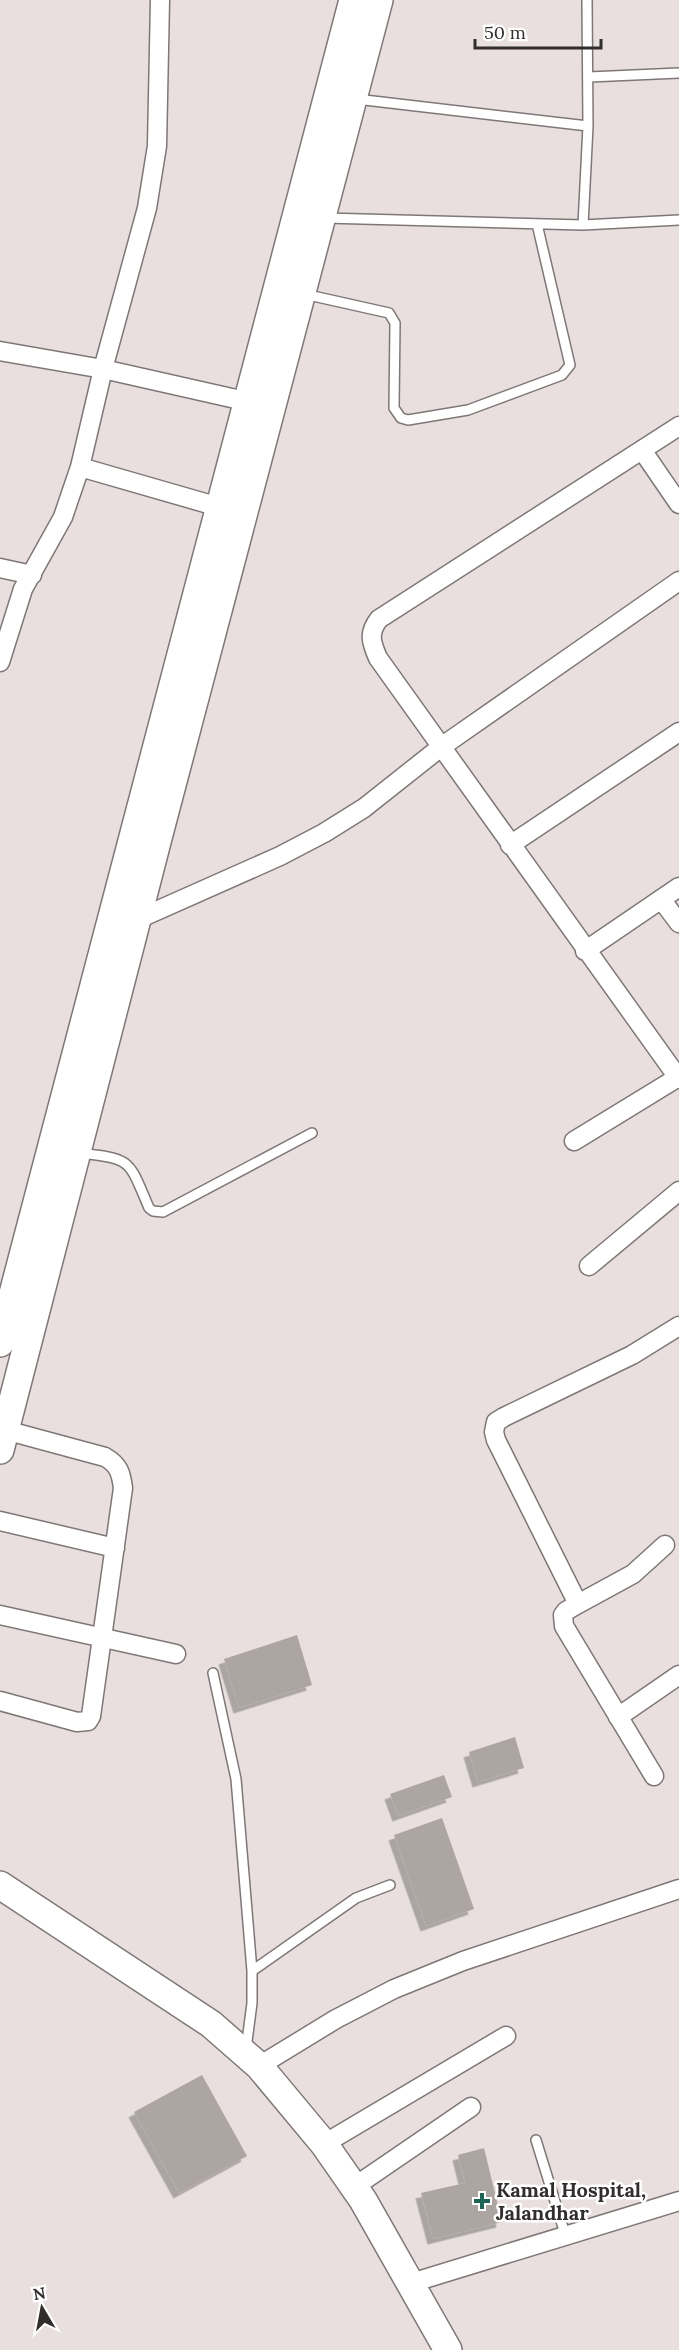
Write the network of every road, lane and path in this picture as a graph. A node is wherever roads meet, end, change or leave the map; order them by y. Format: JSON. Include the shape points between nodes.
{"nodes":[{"id":1,"x":160,"y":0,"type":"edge"},
{"id":2,"x":353,"y":0,"type":"edge"},
{"id":3,"x":379,"y":0,"type":"edge"},
{"id":4,"x":587,"y":0,"type":"edge"},
{"id":5,"x":679,"y":73,"type":"edge"},
{"id":6,"x":589,"y":77,"type":"junction"},
{"id":7,"x":354,"y":99,"type":"junction"},
{"id":8,"x":588,"y":126,"type":"junction"},
{"id":9,"x":317,"y":186,"type":"junction"},
{"id":10,"x":323,"y":218,"type":"junction"},
{"id":11,"x":679,"y":220,"type":"edge"},
{"id":12,"x":537,"y":224,"type":"junction"},
{"id":13,"x":583,"y":225,"type":"junction"},
{"id":14,"x":302,"y":293,"type":"junction"},
{"id":15,"x":0,"y":351,"type":"edge"},
{"id":16,"x":103,"y":369,"type":"junction"},
{"id":17,"x":259,"y":404,"type":"junction"},
{"id":18,"x":679,"y":426,"type":"edge"},
{"id":19,"x":642,"y":450,"type":"junction"},
{"id":20,"x":80,"y":466,"type":"junction"},
{"id":21,"x":679,"y":504,"type":"edge"},
{"id":22,"x":219,"y":507,"type":"junction"},
{"id":23,"x":0,"y":568,"type":"edge"},
{"id":24,"x":32,"y":574,"type":"junction"},
{"id":25,"x":679,"y":581,"type":"edge"},
{"id":26,"x":195,"y":649,"type":"junction"},
{"id":27,"x":0,"y":662,"type":"edge"},
{"id":28,"x":679,"y":732,"type":"edge"},
{"id":29,"x":441,"y":747,"type":"junction"},
{"id":30,"x":510,"y":845,"type":"junction"},
{"id":31,"x":679,"y":887,"type":"edge"},
{"id":32,"x":661,"y":898,"type":"junction"},
{"id":33,"x":136,"y":920,"type":"junction"},
{"id":34,"x":679,"y":923,"type":"edge"},
{"id":35,"x":117,"y":946,"type":"junction"},
{"id":36,"x":585,"y":951,"type":"junction"},
{"id":37,"x":678,"y":1078,"type":"edge"},
{"id":38,"x":312,"y":1133,"type":"dead end"},
{"id":39,"x":574,"y":1141,"type":"dead end"},
{"id":40,"x":77,"y":1153,"type":"junction"},
{"id":41,"x":679,"y":1191,"type":"edge"},
{"id":42,"x":589,"y":1266,"type":"dead end"},
{"id":43,"x":679,"y":1326,"type":"edge"},
{"id":44,"x":0,"y":1343,"type":"edge"},
{"id":45,"x":3,"y":1440,"type":"edge"},
{"id":46,"x":0,"y":1521,"type":"edge"},
{"id":47,"x":665,"y":1545,"type":"dead end"},
{"id":48,"x":115,"y":1548,"type":"junction"},
{"id":49,"x":578,"y":1604,"type":"junction"},
{"id":50,"x":0,"y":1615,"type":"edge"},
{"id":51,"x":102,"y":1638,"type":"junction"},
{"id":52,"x":176,"y":1654,"type":"dead end"},
{"id":53,"x":213,"y":1673,"type":"dead end"},
{"id":54,"x":679,"y":1675,"type":"edge"},
{"id":55,"x":0,"y":1701,"type":"edge"},
{"id":56,"x":618,"y":1717,"type":"junction"},
{"id":57,"x":654,"y":1776,"type":"dead end"},
{"id":58,"x":390,"y":1885,"type":"dead end"},
{"id":59,"x":0,"y":1886,"type":"edge"},
{"id":60,"x":679,"y":1889,"type":"edge"},
{"id":61,"x":252,"y":1971,"type":"junction"},
{"id":62,"x":506,"y":2037,"type":"dead end"},
{"id":63,"x":252,"y":2060,"type":"junction"},
{"id":64,"x":471,"y":2107,"type":"dead end"},
{"id":65,"x":536,"y":2140,"type":"dead end"},
{"id":66,"x":324,"y":2144,"type":"junction"},
{"id":67,"x":354,"y":2187,"type":"junction"},
{"id":68,"x":679,"y":2201,"type":"edge"},
{"id":69,"x":566,"y":2236,"type":"junction"},
{"id":70,"x":411,"y":2283,"type":"junction"},
{"id":71,"x":448,"y":2350,"type":"edge"}],
"edges":[{"from":1,"to":16,"type":"street","via":[[153,180]]},
{"from":2,"to":9,"type":"main road"},
{"from":3,"to":7,"type":"main road"},
{"from":4,"to":6,"type":"lane"},
{"from":5,"to":6,"type":"lane"},
{"from":6,"to":8,"type":"lane"},
{"from":7,"to":8,"type":"lane"},
{"from":7,"to":9,"type":"main road"},
{"from":8,"to":13,"type":"lane"},
{"from":9,"to":10,"type":"main road"},
{"from":9,"to":17,"type":"main road"},
{"from":10,"to":12,"type":"lane"},
{"from":10,"to":14,"type":"main road"},
{"from":11,"to":13,"type":"lane"},
{"from":12,"to":13,"type":"lane"},
{"from":12,"to":14,"type":"lane","via":[[570,365],[562,375],[468,410],[401,418],[394,408],[395,323],[389,313]]},
{"from":14,"to":17,"type":"main road"},
{"from":15,"to":16,"type":"street"},
{"from":16,"to":17,"type":"street"},
{"from":16,"to":20,"type":"street"},
{"from":17,"to":22,"type":"main road"},
{"from":17,"to":26,"type":"main road"},
{"from":18,"to":19,"type":"street"},
{"from":19,"to":21,"type":"street"},
{"from":19,"to":29,"type":"street","via":[[379,619],[372,628],[372,644],[378,658]]},
{"from":20,"to":22,"type":"street"},
{"from":20,"to":24,"type":"street","via":[[63,517]]},
{"from":22,"to":26,"type":"main road"},
{"from":23,"to":24,"type":"street"},
{"from":24,"to":27,"type":"street","via":[[15,609]]},
{"from":25,"to":29,"type":"street"},
{"from":26,"to":33,"type":"main road"},
{"from":26,"to":35,"type":"main road"},
{"from":28,"to":30,"type":"street"},
{"from":29,"to":30,"type":"street"},
{"from":29,"to":33,"type":"street","via":[[324,833]]},
{"from":30,"to":36,"type":"street"},
{"from":31,"to":32,"type":"street"},
{"from":32,"to":34,"type":"street"},
{"from":32,"to":36,"type":"street"},
{"from":33,"to":35,"type":"main road"},
{"from":35,"to":40,"type":"main road"},
{"from":35,"to":44,"type":"main road"},
{"from":36,"to":37,"type":"street"},
{"from":37,"to":39,"type":"street"},
{"from":38,"to":40,"type":"lane","via":[[163,1212],[149,1208],[129,1165],[113,1157]]},
{"from":40,"to":45,"type":"main road"},
{"from":41,"to":42,"type":"street"},
{"from":43,"to":49,"type":"street","via":[[632,1355],[496,1422],[496,1440]]},
{"from":45,"to":48,"type":"street","via":[[105,1457],[114,1462],[121,1473],[123,1488]]},
{"from":46,"to":48,"type":"street"},
{"from":47,"to":49,"type":"street","via":[[633,1574]]},
{"from":48,"to":51,"type":"street"},
{"from":49,"to":56,"type":"street","via":[[563,1615],[564,1626]]},
{"from":50,"to":51,"type":"street"},
{"from":51,"to":52,"type":"street"},
{"from":51,"to":55,"type":"street","via":[[88,1721],[77,1722]]},
{"from":53,"to":61,"type":"lane","via":[[236,1779]]},
{"from":54,"to":56,"type":"street"},
{"from":56,"to":57,"type":"street"},
{"from":58,"to":61,"type":"lane","via":[[356,1898]]},
{"from":59,"to":63,"type":"main road","via":[[211,2024]]},
{"from":60,"to":63,"type":"street","via":[[394,1989]]},
{"from":61,"to":63,"type":"lane"},
{"from":62,"to":66,"type":"street"},
{"from":63,"to":66,"type":"main road"},
{"from":64,"to":67,"type":"street"},
{"from":65,"to":69,"type":"lane"},
{"from":66,"to":67,"type":"main road"},
{"from":67,"to":70,"type":"main road"},
{"from":68,"to":69,"type":"street"},
{"from":69,"to":70,"type":"street"},
{"from":70,"to":71,"type":"main road"}]}
